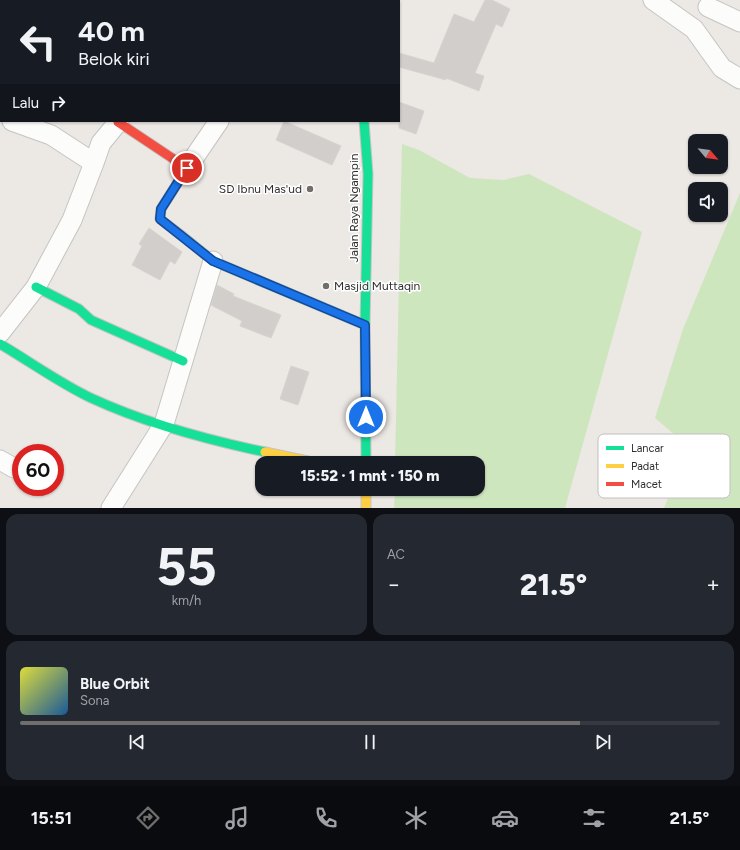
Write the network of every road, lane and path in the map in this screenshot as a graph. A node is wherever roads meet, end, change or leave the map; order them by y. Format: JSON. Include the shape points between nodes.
{"nodes":[{"id":1,"x":653,"y":0,"type":"edge"},
{"id":2,"x":710,"y":3,"type":"edge"},
{"id":3,"x":740,"y":22,"type":"edge"},
{"id":4,"x":694,"y":30,"type":"junction"},
{"id":5,"x":740,"y":79,"type":"edge"},
{"id":6,"x":15,"y":122,"type":"edge"},
{"id":7,"x":118,"y":122,"type":"edge"},
{"id":8,"x":120,"y":122,"type":"edge"},
{"id":9,"x":218,"y":122,"type":"edge"},
{"id":10,"x":364,"y":122,"type":"edge"},
{"id":11,"x":94,"y":163,"type":"junction"},
{"id":12,"x":187,"y":168,"type":"junction"},
{"id":13,"x":213,"y":261,"type":"junction"},
{"id":14,"x":36,"y":287,"type":"junction"},
{"id":15,"x":4,"y":322,"type":"edge"},
{"id":16,"x":365,"y":325,"type":"junction"},
{"id":17,"x":0,"y":344,"type":"edge"},
{"id":18,"x":183,"y":361,"type":"junction"},
{"id":19,"x":164,"y":424,"type":"junction"},
{"id":20,"x":282,"y":456,"type":"edge"},
{"id":21,"x":366,"y":456,"type":"edge"},
{"id":22,"x":366,"y":496,"type":"edge"},
{"id":23,"x":111,"y":508,"type":"edge"},
{"id":24,"x":366,"y":508,"type":"edge"}],
"edges":[{"from":1,"to":4,"type":"street"},
{"from":2,"to":3,"type":"street"},
{"from":2,"to":4,"type":"street"},
{"from":4,"to":5,"type":"street","via":[[722,68]]},
{"from":6,"to":11,"type":"street","via":[[51,135]]},
{"from":7,"to":11,"type":"street","via":[[101,142]]},
{"from":8,"to":12,"type":"street"},
{"from":9,"to":12,"type":"street"},
{"from":10,"to":16,"type":"street","name":"Jalan Raya Ngampin","via":[[368,174]]},
{"from":11,"to":14,"type":"street","via":[[72,220]]},
{"from":12,"to":13,"type":"street","via":[[161,209],[160,219]]},
{"from":13,"to":16,"type":"street"},
{"from":13,"to":18,"type":"street"},
{"from":14,"to":15,"type":"street"},
{"from":14,"to":18,"type":"street","via":[[79,309],[90,320]]},
{"from":16,"to":21,"type":"street","name":"Jalan Raya Ngampin"},
{"from":17,"to":19,"type":"street","via":[[91,398]]},
{"from":18,"to":19,"type":"street"},
{"from":19,"to":20,"type":"street","via":[[213,442]]},
{"from":19,"to":23,"type":"street"},
{"from":22,"to":24,"type":"street"}]}
